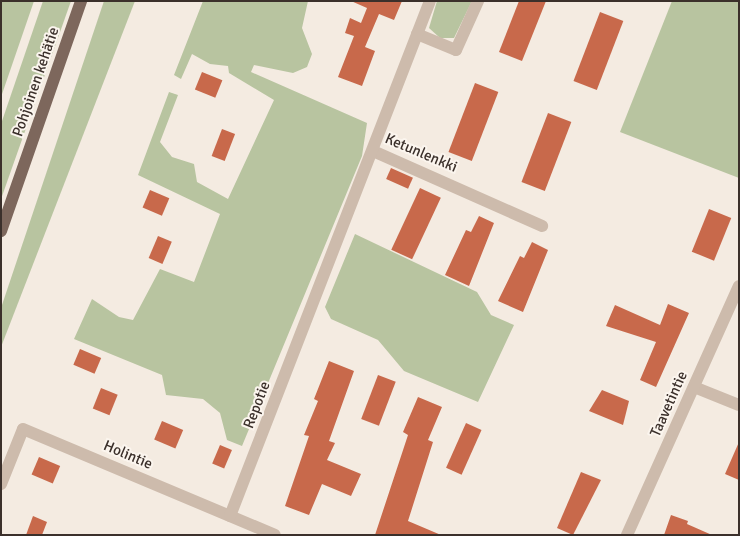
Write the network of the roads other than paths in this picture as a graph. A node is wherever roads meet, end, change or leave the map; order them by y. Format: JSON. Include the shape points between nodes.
{"nodes":[{"id":1,"x":81,"y":1,"type":"edge"},
{"id":2,"x":430,"y":1,"type":"edge"},
{"id":3,"x":478,"y":1,"type":"edge"},
{"id":4,"x":417,"y":34,"type":"junction"},
{"id":5,"x":373,"y":150,"type":"junction"},
{"id":6,"x":542,"y":226,"type":"dead end"},
{"id":7,"x":1,"y":231,"type":"edge"},
{"id":8,"x":739,"y":286,"type":"edge"},
{"id":9,"x":694,"y":387,"type":"junction"},
{"id":10,"x":739,"y":404,"type":"edge"},
{"id":11,"x":1,"y":484,"type":"edge"},
{"id":12,"x":230,"y":516,"type":"junction"},
{"id":13,"x":276,"y":535,"type":"edge"},
{"id":14,"x":627,"y":535,"type":"edge"}],
"edges":[{"from":1,"to":7,"type":"main road","name":"Pohjoinen kehätie"},
{"from":2,"to":4,"type":"street","name":"Ketunlenkki"},
{"from":3,"to":4,"type":"street","via":[[456,50]]},
{"from":4,"to":5,"type":"street","name":"Ketunlenkki"},
{"from":5,"to":6,"type":"street","name":"Ketunlenkki"},
{"from":5,"to":12,"type":"street","name":"Repotie"},
{"from":8,"to":9,"type":"street","name":"Taavetintie"},
{"from":9,"to":10,"type":"street"},
{"from":9,"to":14,"type":"street","name":"Taavetintie"},
{"from":11,"to":12,"type":"street","name":"Holintie","via":[[23,429]]},
{"from":12,"to":13,"type":"street","name":"Holintie"}]}
